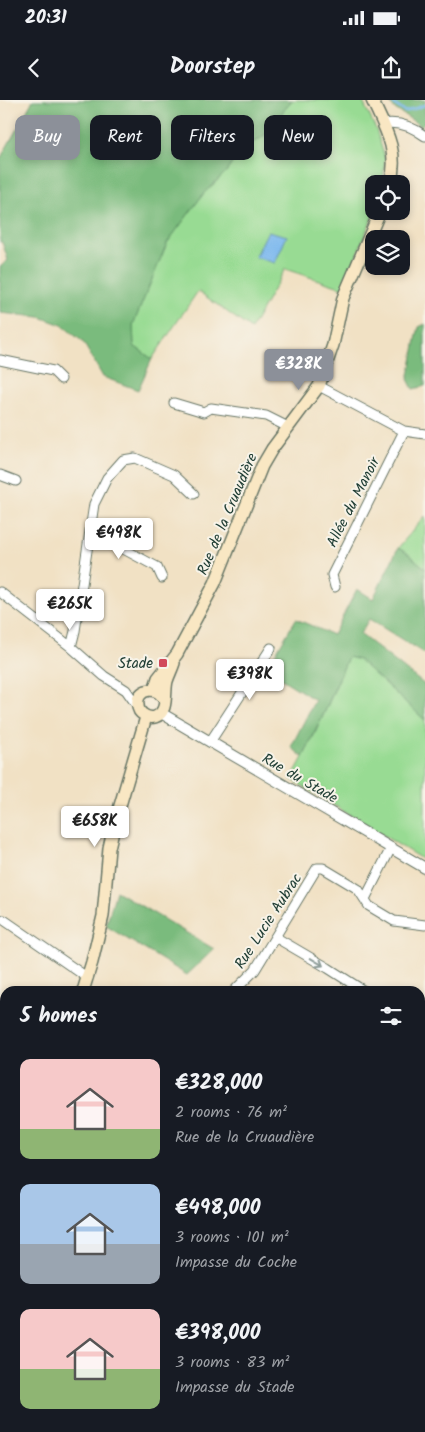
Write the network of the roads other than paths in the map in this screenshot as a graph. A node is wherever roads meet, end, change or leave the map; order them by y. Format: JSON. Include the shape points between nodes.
{"nodes":[{"id":1,"x":372,"y":100,"type":"edge"},
{"id":2,"x":383,"y":124,"type":"junction"},
{"id":3,"x":425,"y":136,"type":"edge"},
{"id":4,"x":392,"y":175,"type":"edge"},
{"id":5,"x":376,"y":220,"type":"edge"},
{"id":6,"x":0,"y":360,"type":"edge"},
{"id":7,"x":61,"y":379,"type":"dead end"},
{"id":8,"x":319,"y":386,"type":"junction"},
{"id":9,"x":174,"y":403,"type":"dead end"},
{"id":10,"x":288,"y":427,"type":"junction"},
{"id":11,"x":404,"y":430,"type":"junction"},
{"id":12,"x":425,"y":434,"type":"edge"},
{"id":13,"x":0,"y":476,"type":"edge"},
{"id":14,"x":16,"y":481,"type":"dead end"},
{"id":15,"x":194,"y":494,"type":"dead end"},
{"id":16,"x":90,"y":531,"type":"junction"},
{"id":17,"x":162,"y":578,"type":"dead end"},
{"id":18,"x":335,"y":587,"type":"dead end"},
{"id":19,"x":0,"y":592,"type":"edge"},
{"id":20,"x":71,"y":647,"type":"junction"},
{"id":21,"x":271,"y":648,"type":"dead end"},
{"id":22,"x":177,"y":654,"type":"junction"},
{"id":23,"x":126,"y":690,"type":"junction"},
{"id":24,"x":154,"y":690,"type":"junction"},
{"id":25,"x":142,"y":693,"type":"junction"},
{"id":26,"x":138,"y":707,"type":"junction"},
{"id":27,"x":163,"y":708,"type":"junction"},
{"id":28,"x":146,"y":716,"type":"junction"},
{"id":29,"x":210,"y":742,"type":"junction"},
{"id":30,"x":390,"y":848,"type":"junction"},
{"id":31,"x":425,"y":868,"type":"edge"},
{"id":32,"x":365,"y":900,"type":"junction"},
{"id":33,"x":4,"y":920,"type":"dead end"},
{"id":34,"x":425,"y":925,"type":"edge"},
{"id":35,"x":276,"y":937,"type":"junction"},
{"id":36,"x":88,"y":978,"type":"junction"},
{"id":37,"x":84,"y":986,"type":"edge"},
{"id":38,"x":239,"y":986,"type":"edge"},
{"id":39,"x":356,"y":986,"type":"edge"}],
"edges":[{"from":1,"to":2,"type":"main road"},
{"from":2,"to":3,"type":"street","via":[[400,124]]},
{"from":2,"to":4,"type":"main road","via":[[393,150]]},
{"from":5,"to":8,"type":"main road","name":"Rue de la Cruaudière","via":[[343,298],[333,345]]},
{"from":6,"to":7,"type":"street","via":[[53,371]]},
{"from":8,"to":10,"type":"main road","name":"Rue de la Cruaudière"},
{"from":8,"to":11,"type":"street"},
{"from":9,"to":10,"type":"street","via":[[204,412],[211,408],[266,416]]},
{"from":10,"to":22,"type":"main road","name":"Rue de la Cruaudière","via":[[262,466],[215,583]]},
{"from":11,"to":12,"type":"street"},
{"from":11,"to":18,"type":"street","name":"Allée du Manoir","via":[[332,575]]},
{"from":13,"to":14,"type":"street"},
{"from":15,"to":16,"type":"street","via":[[174,475],[135,458],[123,460],[107,478],[94,504]]},
{"from":16,"to":17,"type":"street","via":[[157,567]]},
{"from":16,"to":20,"type":"street"},
{"from":19,"to":20,"type":"street"},
{"from":20,"to":23,"type":"street","via":[[104,676]]},
{"from":21,"to":29,"type":"street"},
{"from":22,"to":24,"type":"main road","name":"Rue de la Cruaudière","via":[[158,678]]},
{"from":22,"to":27,"type":"main road","via":[[167,682]]},
{"from":23,"to":25,"type":"street"},
{"from":23,"to":26,"type":"street"},
{"from":24,"to":25,"type":"main road"},
{"from":24,"to":27,"type":"main road","via":[[161,694]]},
{"from":25,"to":26,"type":"main road","via":[[137,701]]},
{"from":26,"to":28,"type":"main road"},
{"from":27,"to":28,"type":"main road","via":[[156,716]]},
{"from":27,"to":29,"type":"street","name":"Rue du Stade"},
{"from":28,"to":36,"type":"main road","via":[[108,848],[103,916]]},
{"from":29,"to":30,"type":"street","name":"Rue du Stade"},
{"from":30,"to":31,"type":"street","name":"Rue du Stade"},
{"from":30,"to":32,"type":"street"},
{"from":32,"to":34,"type":"street","name":"Rue Lucie Aubrac","via":[[369,906],[394,921]]},
{"from":32,"to":35,"type":"street","name":"Rue Lucie Aubrac","via":[[358,889],[324,868],[317,868]]},
{"from":33,"to":36,"type":"street"},
{"from":35,"to":38,"type":"street","name":"Rue Lucie Aubrac","via":[[255,970]]},
{"from":35,"to":39,"type":"street","one_way":true},
{"from":36,"to":37,"type":"main road"}]}
